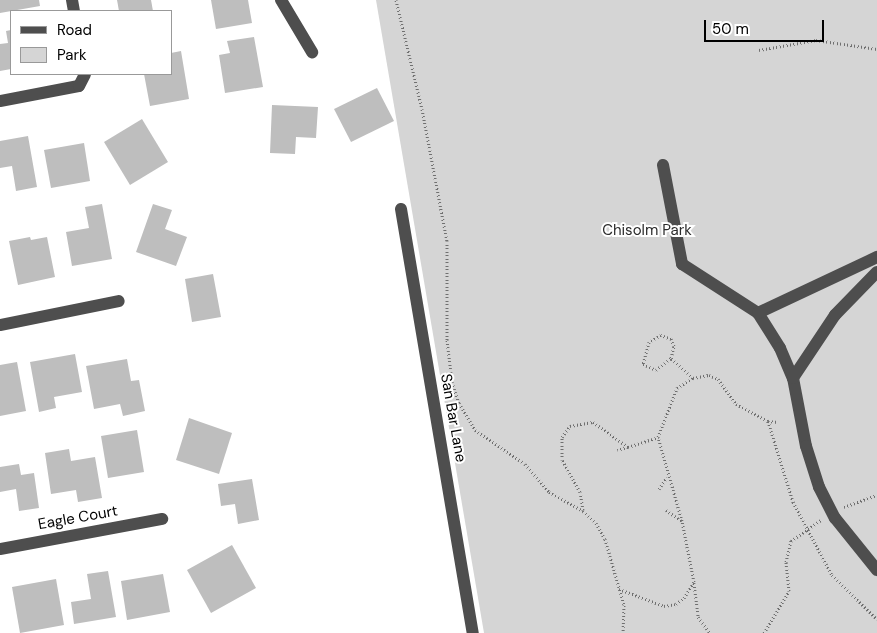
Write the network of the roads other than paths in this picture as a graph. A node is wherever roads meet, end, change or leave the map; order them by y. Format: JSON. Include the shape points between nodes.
{"nodes":[{"id":1,"x":281,"y":0,"type":"edge"},
{"id":2,"x":312,"y":52,"type":"dead end"},
{"id":3,"x":84,"y":75,"type":"edge"},
{"id":4,"x":0,"y":101,"type":"edge"},
{"id":5,"x":663,"y":164,"type":"dead end"},
{"id":6,"x":401,"y":209,"type":"dead end"},
{"id":7,"x":877,"y":257,"type":"edge"},
{"id":8,"x":877,"y":272,"type":"edge"},
{"id":9,"x":119,"y":301,"type":"dead end"},
{"id":10,"x":758,"y":313,"type":"junction"},
{"id":11,"x":0,"y":324,"type":"edge"},
{"id":12,"x":793,"y":378,"type":"junction"},
{"id":13,"x":162,"y":519,"type":"dead end"},
{"id":14,"x":0,"y":549,"type":"edge"},
{"id":15,"x":877,"y":570,"type":"edge"},
{"id":16,"x":473,"y":633,"type":"edge"}],
"edges":[{"from":1,"to":2,"type":"street"},
{"from":3,"to":4,"type":"street","via":[[79,86]]},
{"from":5,"to":10,"type":"street","via":[[682,264]]},
{"from":6,"to":16,"type":"street","name":"San Bar Lane"},
{"from":7,"to":10,"type":"street"},
{"from":8,"to":12,"type":"street","via":[[835,314]]},
{"from":9,"to":11,"type":"street"},
{"from":10,"to":12,"type":"street","via":[[780,348]]},
{"from":12,"to":15,"type":"street","via":[[806,446],[819,487],[835,518]]},
{"from":13,"to":14,"type":"street","name":"Eagle Court"}]}
